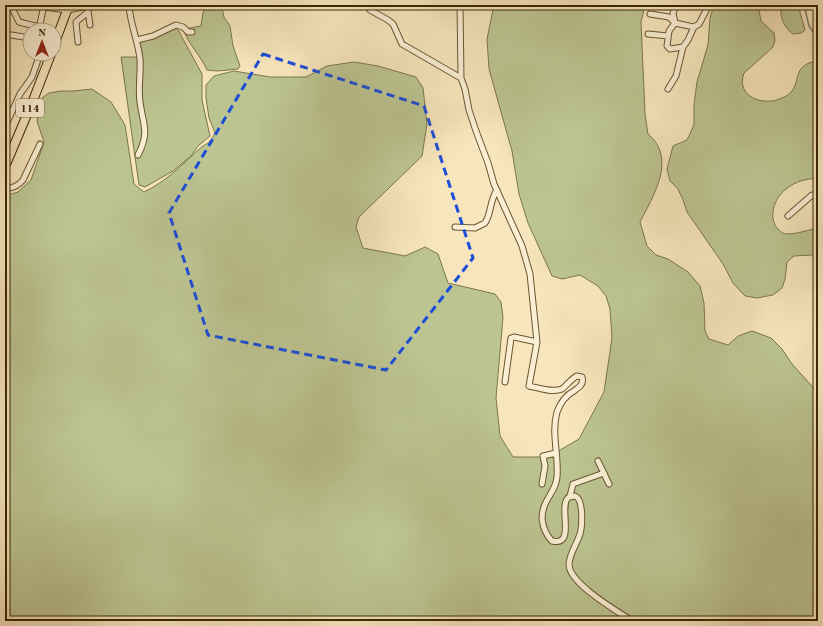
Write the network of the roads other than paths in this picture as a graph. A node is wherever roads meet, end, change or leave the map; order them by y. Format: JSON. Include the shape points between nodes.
{"nodes":[{"id":1,"x":13,"y":5,"type":"edge"},
{"id":2,"x":91,"y":5,"type":"edge"},
{"id":3,"x":129,"y":5,"type":"edge"},
{"id":4,"x":367,"y":5,"type":"edge"},
{"id":5,"x":460,"y":5,"type":"edge"},
{"id":6,"x":676,"y":5,"type":"edge"},
{"id":7,"x":708,"y":5,"type":"edge"},
{"id":8,"x":44,"y":6,"type":"edge"},
{"id":9,"x":68,"y":8,"type":"edge"},
{"id":10,"x":88,"y":12,"type":"junction"},
{"id":11,"x":650,"y":14,"type":"dead end"},
{"id":12,"x":41,"y":22,"type":"edge"},
{"id":13,"x":22,"y":23,"type":"edge"},
{"id":14,"x":675,"y":23,"type":"junction"},
{"id":15,"x":62,"y":24,"type":"edge"},
{"id":16,"x":90,"y":25,"type":"dead end"},
{"id":17,"x":694,"y":27,"type":"junction"},
{"id":18,"x":192,"y":32,"type":"dead end"},
{"id":19,"x":5,"y":34,"type":"edge"},
{"id":20,"x":648,"y":34,"type":"dead end"},
{"id":21,"x":668,"y":36,"type":"junction"},
{"id":22,"x":22,"y":37,"type":"edge"},
{"id":23,"x":137,"y":40,"type":"junction"},
{"id":24,"x":78,"y":42,"type":"dead end"},
{"id":25,"x":683,"y":47,"type":"junction"},
{"id":26,"x":37,"y":62,"type":"edge"},
{"id":27,"x":48,"y":62,"type":"edge"},
{"id":28,"x":461,"y":78,"type":"junction"},
{"id":29,"x":668,"y":89,"type":"dead end"},
{"id":30,"x":5,"y":127,"type":"edge"},
{"id":31,"x":40,"y":144,"type":"dead end"},
{"id":32,"x":138,"y":155,"type":"dead end"},
{"id":33,"x":7,"y":162,"type":"dead end"},
{"id":34,"x":5,"y":188,"type":"edge"},
{"id":35,"x":497,"y":190,"type":"junction"},
{"id":36,"x":818,"y":199,"type":"edge"},
{"id":37,"x":788,"y":216,"type":"dead end"},
{"id":38,"x":454,"y":227,"type":"dead end"},
{"id":39,"x":537,"y":342,"type":"junction"},
{"id":40,"x":505,"y":382,"type":"dead end"},
{"id":41,"x":556,"y":453,"type":"junction"},
{"id":42,"x":598,"y":461,"type":"dead end"},
{"id":43,"x":604,"y":474,"type":"junction"},
{"id":44,"x":542,"y":484,"type":"dead end"},
{"id":45,"x":609,"y":484,"type":"dead end"},
{"id":46,"x":570,"y":496,"type":"junction"},
{"id":47,"x":632,"y":621,"type":"edge"}],
"edges":[{"from":1,"to":13,"type":"street","via":[[13,10]]},
{"from":2,"to":9,"type":"street"},
{"from":2,"to":10,"type":"street"},
{"from":3,"to":23,"type":"street"},
{"from":4,"to":28,"type":"street","via":[[370,10],[393,24],[402,44]]},
{"from":5,"to":28,"type":"street"},
{"from":6,"to":14,"type":"street","via":[[673,13]]},
{"from":7,"to":17,"type":"street","via":[[700,24]]},
{"from":8,"to":9,"type":"street"},
{"from":8,"to":12,"type":"street"},
{"from":9,"to":15,"type":"highway"},
{"from":10,"to":16,"type":"street"},
{"from":10,"to":24,"type":"street","via":[[76,22]]},
{"from":11,"to":14,"type":"street","via":[[668,17]]},
{"from":14,"to":17,"type":"street"},
{"from":14,"to":21,"type":"street"},
{"from":17,"to":25,"type":"street"},
{"from":18,"to":23,"type":"street","via":[[176,25],[153,36]]},
{"from":19,"to":22,"type":"street"},
{"from":20,"to":21,"type":"street"},
{"from":21,"to":25,"type":"street","via":[[667,46],[670,49]]},
{"from":23,"to":32,"type":"street","via":[[140,60],[140,101],[146,133]]},
{"from":25,"to":29,"type":"street","via":[[676,76]]},
{"from":26,"to":30,"type":"street"},
{"from":27,"to":33,"type":"highway","number":"114"},
{"from":28,"to":35,"type":"street","via":[[471,118]]},
{"from":31,"to":34,"type":"street","via":[[23,180],[18,185]]},
{"from":35,"to":38,"type":"street","via":[[492,197],[485,223],[475,228]]},
{"from":35,"to":39,"type":"street","via":[[528,264]]},
{"from":36,"to":37,"type":"street","via":[[812,195]]},
{"from":39,"to":40,"type":"street","via":[[511,338]]},
{"from":39,"to":41,"type":"street","via":[[529,386],[557,390],[577,376],[582,376],[583,380],[579,388],[566,398],[557,413]]},
{"from":41,"to":44,"type":"street","via":[[542,456]]},
{"from":41,"to":46,"type":"street","via":[[556,482],[543,508],[543,526],[552,542],[562,541],[565,536],[565,504]]},
{"from":42,"to":43,"type":"street"},
{"from":43,"to":45,"type":"street"},
{"from":43,"to":46,"type":"street","via":[[573,484]]},
{"from":46,"to":47,"type":"street","via":[[577,498],[581,506],[580,533],[570,557],[571,573],[595,597]]}]}
